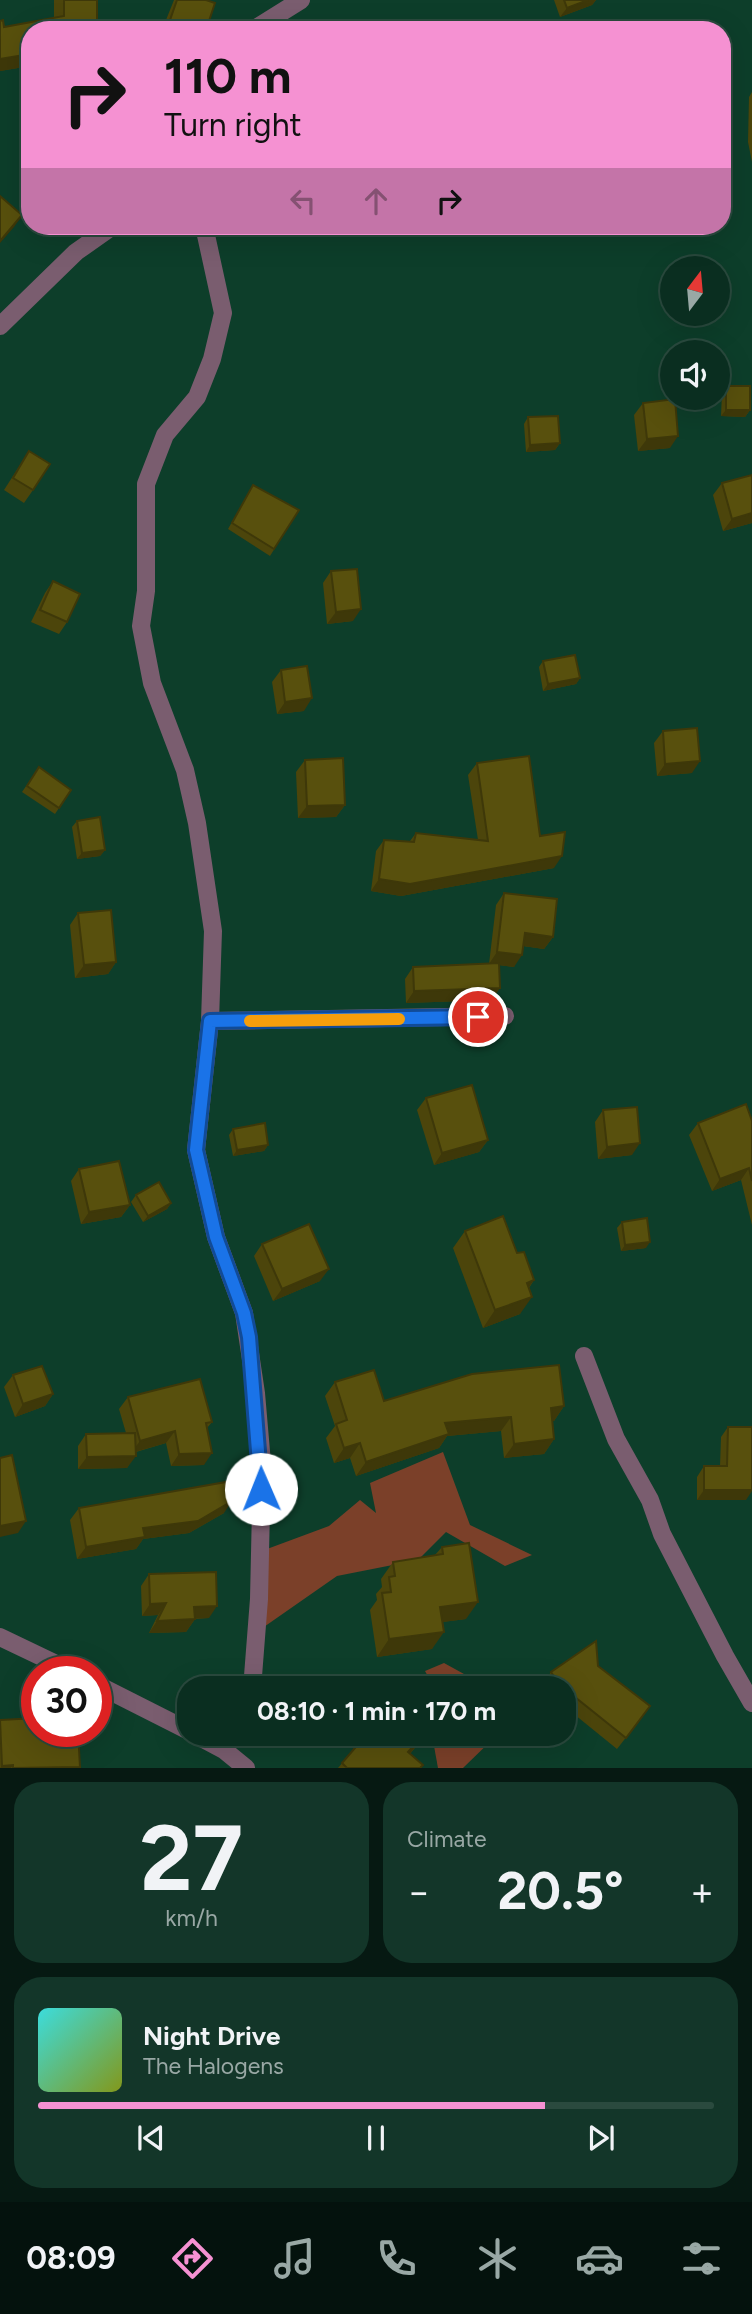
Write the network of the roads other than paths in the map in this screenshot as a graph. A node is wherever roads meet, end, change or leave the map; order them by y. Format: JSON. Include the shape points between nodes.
{"nodes":[{"id":1,"x":301,"y":0,"type":"edge"},
{"id":2,"x":267,"y":21,"type":"edge"},
{"id":3,"x":100,"y":235,"type":"edge"},
{"id":4,"x":207,"y":235,"type":"edge"},
{"id":5,"x":0,"y":326,"type":"edge"},
{"id":6,"x":506,"y":1016,"type":"dead end"},
{"id":7,"x":210,"y":1021,"type":"junction"},
{"id":8,"x":584,"y":1356,"type":"dead end"},
{"id":9,"x":0,"y":1637,"type":"edge"},
{"id":10,"x":40,"y":1656,"type":"edge"},
{"id":11,"x":253,"y":1676,"type":"edge"},
{"id":12,"x":112,"y":1692,"type":"edge"},
{"id":13,"x":752,"y":1703,"type":"edge"},
{"id":14,"x":177,"y":1725,"type":"edge"},
{"id":15,"x":230,"y":1746,"type":"edge"},
{"id":16,"x":246,"y":1768,"type":"edge"}],
"edges":[{"from":1,"to":2,"type":"street"},
{"from":3,"to":5,"type":"street","via":[[75,252]]},
{"from":4,"to":7,"type":"street","via":[[223,313],[197,397],[165,435],[146,484],[146,591],[141,626],[152,683],[185,771],[197,823],[213,931]]},
{"from":6,"to":7,"type":"street"},
{"from":7,"to":11,"type":"street","via":[[196,1150],[216,1237],[247,1325],[262,1463]]},
{"from":8,"to":13,"type":"street","via":[[616,1439]]},
{"from":9,"to":10,"type":"street"},
{"from":12,"to":14,"type":"street"},
{"from":15,"to":16,"type":"street"}]}
